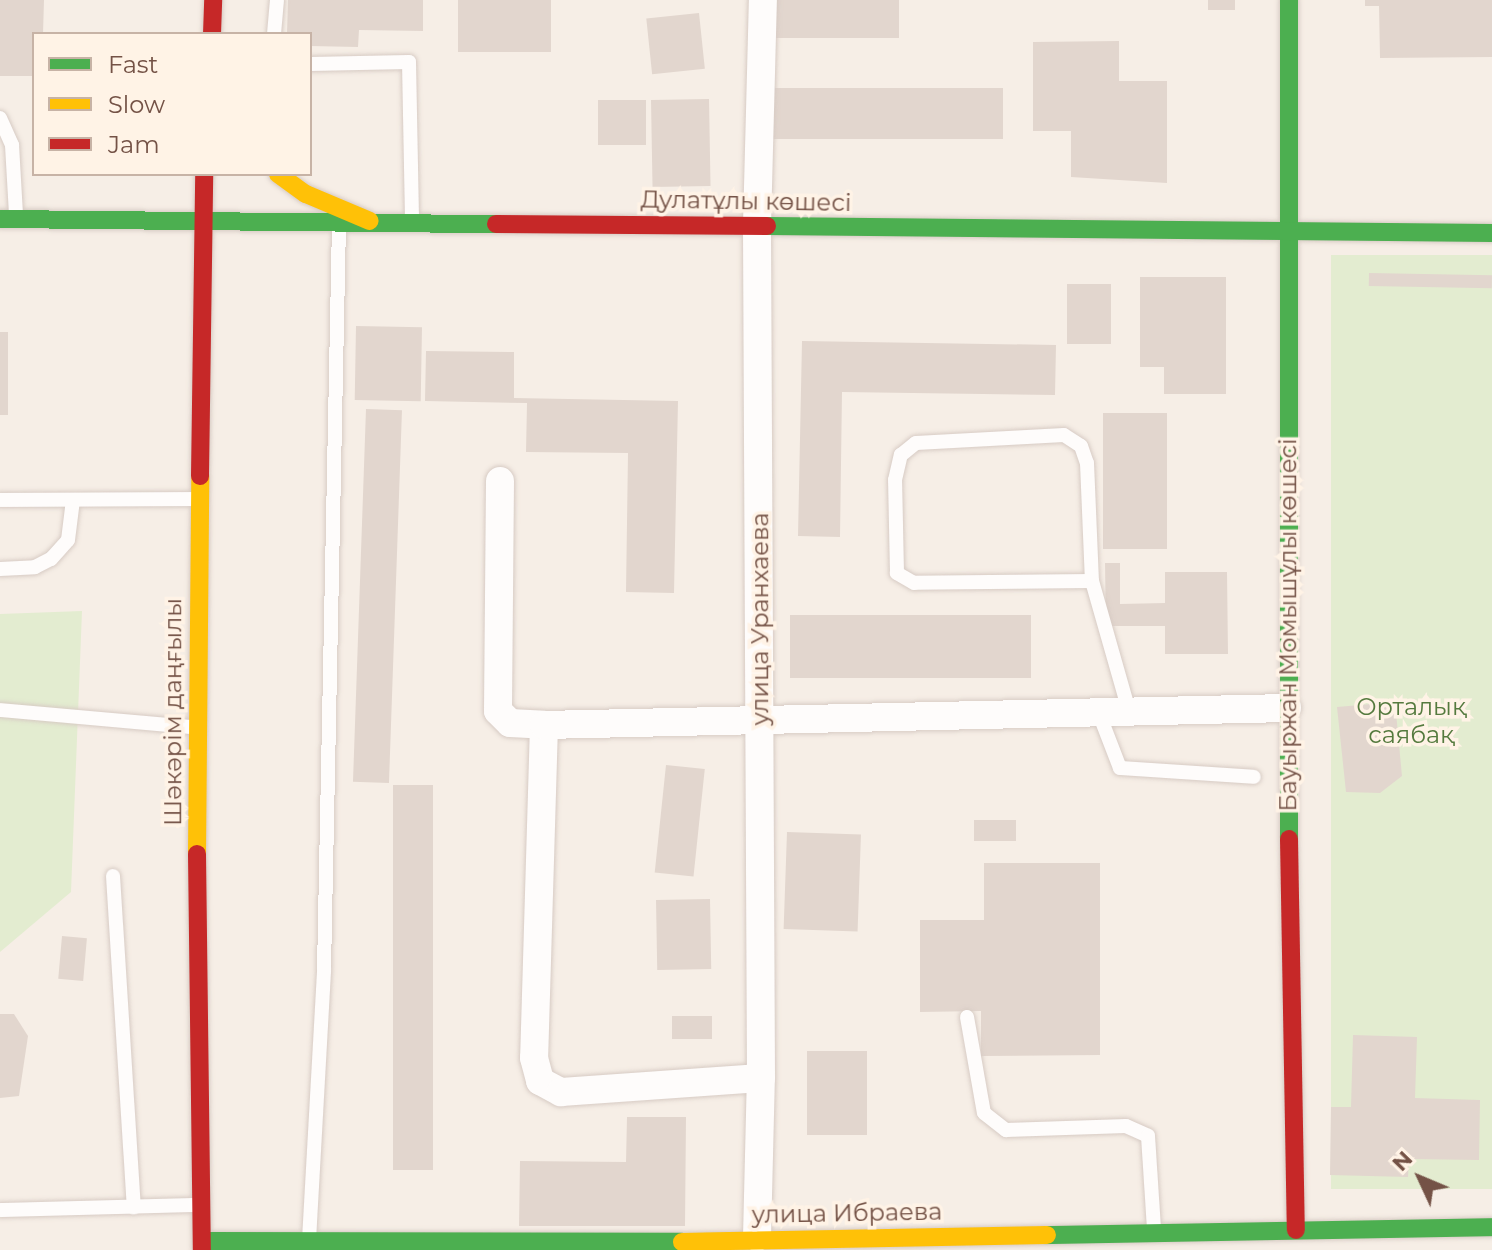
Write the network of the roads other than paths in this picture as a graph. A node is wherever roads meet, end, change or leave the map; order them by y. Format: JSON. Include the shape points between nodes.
{"nodes":[{"id":1,"x":213,"y":0,"type":"edge"},
{"id":2,"x":277,"y":0,"type":"edge"},
{"id":3,"x":763,"y":0,"type":"edge"},
{"id":4,"x":1289,"y":0,"type":"edge"},
{"id":5,"x":212,"y":32,"type":"edge"},
{"id":6,"x":274,"y":32,"type":"edge"},
{"id":7,"x":312,"y":64,"type":"edge"},
{"id":8,"x":0,"y":118,"type":"edge"},
{"id":9,"x":204,"y":176,"type":"edge"},
{"id":10,"x":281,"y":176,"type":"edge"},
{"id":11,"x":8,"y":219,"type":"edge"},
{"id":12,"x":200,"y":221,"type":"junction"},
{"id":13,"x":339,"y":221,"type":"junction"},
{"id":14,"x":370,"y":221,"type":"junction"},
{"id":15,"x":412,"y":222,"type":"junction"},
{"id":16,"x":757,"y":225,"type":"junction"},
{"id":17,"x":1286,"y":232,"type":"junction"},
{"id":18,"x":1492,"y":233,"type":"edge"},
{"id":19,"x":500,"y":481,"type":"dead end"},
{"id":20,"x":198,"y":499,"type":"junction"},
{"id":21,"x":0,"y":500,"type":"edge"},
{"id":22,"x":73,"y":500,"type":"junction"},
{"id":23,"x":0,"y":569,"type":"edge"},
{"id":24,"x":1092,"y":581,"type":"junction"},
{"id":25,"x":1287,"y":708,"type":"junction"},
{"id":26,"x":0,"y":710,"type":"edge"},
{"id":27,"x":1098,"y":711,"type":"junction"},
{"id":28,"x":1129,"y":711,"type":"junction"},
{"id":29,"x":761,"y":717,"type":"junction"},
{"id":30,"x":544,"y":725,"type":"junction"},
{"id":31,"x":196,"y":728,"type":"junction"},
{"id":32,"x":1254,"y":777,"type":"dead end"},
{"id":33,"x":113,"y":876,"type":"dead end"},
{"id":34,"x":967,"y":1017,"type":"dead end"},
{"id":35,"x":761,"y":1078,"type":"junction"},
{"id":36,"x":203,"y":1205,"type":"junction"},
{"id":37,"x":134,"y":1207,"type":"junction"},
{"id":38,"x":0,"y":1210,"type":"edge"},
{"id":39,"x":1492,"y":1227,"type":"edge"},
{"id":40,"x":1154,"y":1229,"type":"junction"},
{"id":41,"x":1296,"y":1240,"type":"edge"},
{"id":42,"x":309,"y":1242,"type":"junction"},
{"id":43,"x":1018,"y":1242,"type":"edge"},
{"id":44,"x":757,"y":1244,"type":"edge"},
{"id":45,"x":203,"y":1246,"type":"edge"},
{"id":46,"x":328,"y":1246,"type":"edge"},
{"id":47,"x":556,"y":1247,"type":"edge"}],
"edges":[{"from":1,"to":5,"type":"street"},
{"from":2,"to":6,"type":"lane"},
{"from":3,"to":16,"type":"street","name":"улица Уранхаева"},
{"from":4,"to":17,"type":"street","name":"Бауыржан Момышұлы көшесі"},
{"from":7,"to":15,"type":"lane","via":[[409,62]]},
{"from":8,"to":11,"type":"lane","via":[[12,145]]},
{"from":9,"to":12,"type":"street","name":"Шәкәрім даңғылы"},
{"from":10,"to":14,"type":"street","via":[[306,194]]},
{"from":11,"to":12,"type":"street","name":"Дулатұлы көшесі"},
{"from":12,"to":13,"type":"street","name":"Дулатұлы көшесі"},
{"from":12,"to":20,"type":"street","name":"Шәкәрім даңғылы"},
{"from":13,"to":14,"type":"street","name":"Дулатұлы көшесі"},
{"from":13,"to":42,"type":"lane","via":[[324,970]]},
{"from":14,"to":15,"type":"street","name":"Дулатұлы көшесі"},
{"from":15,"to":16,"type":"street","name":"Дулатұлы көшесі"},
{"from":16,"to":17,"type":"street","name":"Дулатұлы көшесі"},
{"from":16,"to":29,"type":"street","name":"улица Уранхаева"},
{"from":17,"to":18,"type":"street","name":"Дулатұлы көшесі"},
{"from":17,"to":25,"type":"street","name":"Бауыржан Момышұлы көшесі"},
{"from":19,"to":30,"type":"street","via":[[498,711],[510,723]]},
{"from":20,"to":22,"type":"lane"},
{"from":20,"to":31,"type":"street","name":"Шәкәрім даңғылы"},
{"from":21,"to":22,"type":"lane"},
{"from":22,"to":23,"type":"lane","via":[[68,540],[51,559],[35,567]]},
{"from":24,"to":24,"type":"lane","via":[[1087,463],[1081,446],[1064,435],[916,443],[901,455],[895,480],[897,573],[914,583]]},
{"from":24,"to":28,"type":"lane"},
{"from":25,"to":28,"type":"street"},
{"from":25,"to":41,"type":"street","name":"Бауыржан Момышұлы көшесі"},
{"from":26,"to":31,"type":"lane"},
{"from":27,"to":28,"type":"street"},
{"from":27,"to":29,"type":"street"},
{"from":27,"to":32,"type":"lane","via":[[1120,768]]},
{"from":29,"to":30,"type":"street"},
{"from":29,"to":35,"type":"street","name":"улица Уранхаева"},
{"from":30,"to":35,"type":"street","via":[[534,1058],[540,1081],[561,1092]]},
{"from":31,"to":36,"type":"street","name":"Шәкәрім даңғылы"},
{"from":33,"to":37,"type":"lane"},
{"from":34,"to":40,"type":"lane","via":[[984,1113],[1006,1130],[1126,1126],[1148,1136]]},
{"from":35,"to":44,"type":"street","name":"улица Уранхаева"},
{"from":36,"to":37,"type":"lane"},
{"from":36,"to":45,"type":"street","name":"Шәкәрім даңғылы"},
{"from":37,"to":38,"type":"lane"},
{"from":39,"to":41,"type":"street","name":"улица Ибраева"},
{"from":40,"to":41,"type":"street","name":"улица Ибраева"},
{"from":40,"to":43,"type":"street","name":"улица Ибраева"},
{"from":42,"to":45,"type":"street","name":"улица Ибраева"},
{"from":42,"to":46,"type":"street","name":"улица Ибраева"},
{"from":43,"to":44,"type":"street","name":"улица Ибраева"},
{"from":44,"to":47,"type":"street","name":"улица Ибраева"},
{"from":46,"to":47,"type":"street","name":"улица Ибраева"}]}
